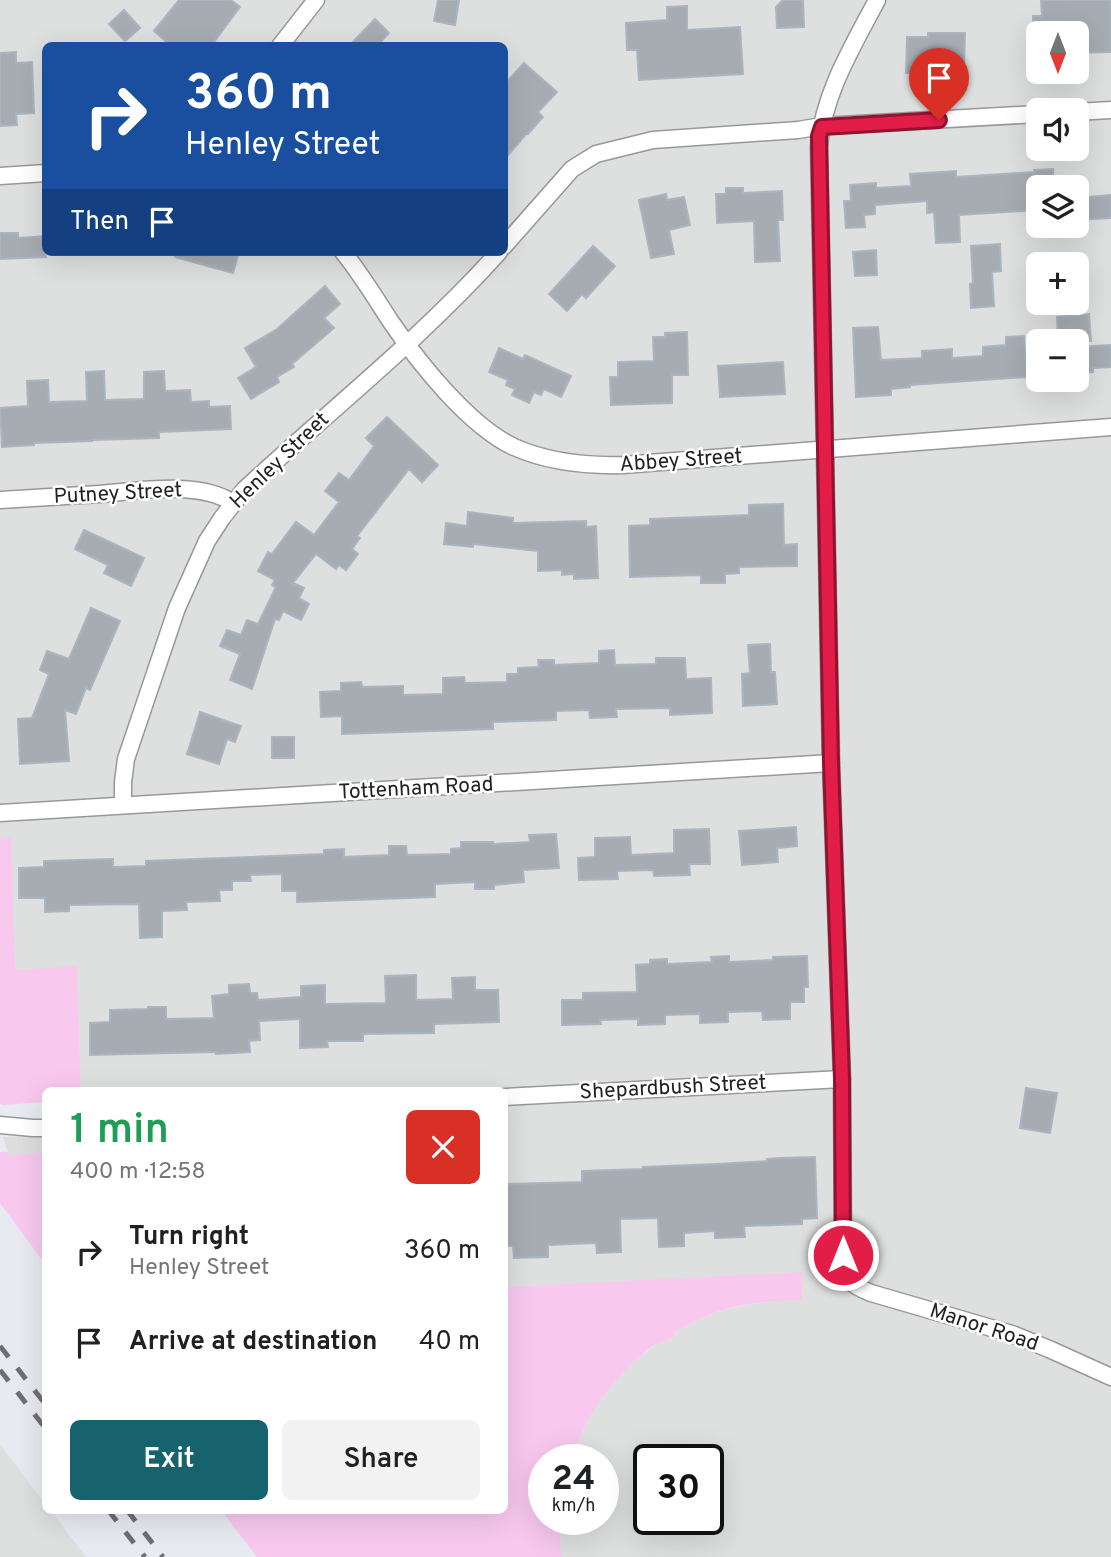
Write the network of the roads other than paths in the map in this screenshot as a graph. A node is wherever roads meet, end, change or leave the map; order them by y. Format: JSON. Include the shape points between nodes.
{"nodes":[{"id":1,"x":316,"y":0,"type":"edge"},
{"id":2,"x":877,"y":0,"type":"edge"},
{"id":3,"x":282,"y":42,"type":"edge"},
{"id":4,"x":1111,"y":110,"type":"edge"},
{"id":5,"x":1089,"y":111,"type":"edge"},
{"id":6,"x":1026,"y":115,"type":"edge"},
{"id":7,"x":822,"y":127,"type":"junction"},
{"id":8,"x":42,"y":173,"type":"edge"},
{"id":9,"x":0,"y":176,"type":"edge"},
{"id":10,"x":508,"y":241,"type":"edge"},
{"id":11,"x":346,"y":256,"type":"edge"},
{"id":12,"x":495,"y":256,"type":"edge"},
{"id":13,"x":408,"y":345,"type":"junction"},
{"id":14,"x":1111,"y":426,"type":"edge"},
{"id":15,"x":825,"y":450,"type":"junction"},
{"id":16,"x":0,"y":500,"type":"edge"},
{"id":17,"x":233,"y":503,"type":"junction"},
{"id":18,"x":831,"y":763,"type":"junction"},
{"id":19,"x":123,"y":805,"type":"junction"},
{"id":20,"x":0,"y":813,"type":"edge"},
{"id":21,"x":842,"y":1079,"type":"junction"},
{"id":22,"x":508,"y":1097,"type":"edge"},
{"id":23,"x":0,"y":1125,"type":"edge"},
{"id":24,"x":42,"y":1128,"type":"edge"},
{"id":25,"x":1111,"y":1377,"type":"edge"}],
"edges":[{"from":1,"to":3,"type":"street"},
{"from":2,"to":7,"type":"street","via":[[838,75]]},
{"from":4,"to":5,"type":"street"},
{"from":6,"to":7,"type":"street"},
{"from":7,"to":10,"type":"street","via":[[653,140],[596,154],[572,169]]},
{"from":7,"to":15,"type":"street"},
{"from":8,"to":9,"type":"street"},
{"from":11,"to":13,"type":"street","name":"Abbey Street"},
{"from":12,"to":13,"type":"street","name":"Henley Street"},
{"from":13,"to":15,"type":"street","name":"Abbey Street","via":[[472,417],[513,447],[542,456],[570,463],[624,466]]},
{"from":13,"to":17,"type":"street","name":"Henley Street"},
{"from":14,"to":15,"type":"street","name":"Abbey Street"},
{"from":15,"to":18,"type":"street"},
{"from":16,"to":17,"type":"street","name":"Putney Street","via":[[166,489],[222,495]]},
{"from":17,"to":19,"type":"street","name":"Henley Street","via":[[207,541],[177,608],[126,759]]},
{"from":18,"to":19,"type":"street","name":"Tottenham Road"},
{"from":18,"to":21,"type":"street"},
{"from":19,"to":20,"type":"street","name":"Tottenham Road"},
{"from":21,"to":22,"type":"street","name":"Shepardbush Street"},
{"from":21,"to":25,"type":"street","name":"Manor Road","via":[[845,1275],[871,1293],[1012,1334]]},
{"from":23,"to":24,"type":"street"}]}
